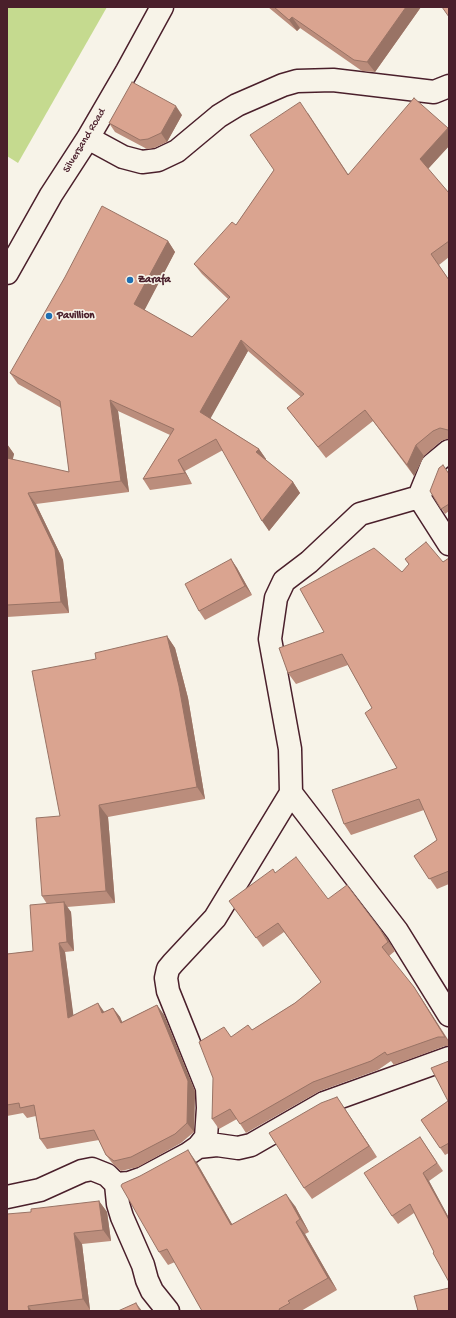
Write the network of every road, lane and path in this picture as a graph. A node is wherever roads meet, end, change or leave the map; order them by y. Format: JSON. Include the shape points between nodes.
{"nodes":[{"id":1,"x":162,"y":7,"type":"edge"},
{"id":2,"x":449,"y":86,"type":"edge"},
{"id":3,"x":88,"y":138,"type":"junction"},
{"id":4,"x":7,"y":273,"type":"edge"},
{"id":5,"x":449,"y":451,"type":"edge"},
{"id":6,"x":419,"y":497,"type":"junction"},
{"id":7,"x":449,"y":544,"type":"edge"},
{"id":8,"x":291,"y":793,"type":"junction"},
{"id":9,"x":449,"y":1015,"type":"edge"},
{"id":10,"x":449,"y":1058,"type":"edge"},
{"id":11,"x":198,"y":1147,"type":"junction"},
{"id":12,"x":116,"y":1184,"type":"junction"},
{"id":13,"x":7,"y":1197,"type":"edge"},
{"id":14,"x":168,"y":1311,"type":"edge"}],
"edges":[{"from":1,"to":3,"type":"street","name":"Silversand Road"},
{"from":2,"to":3,"type":"street","via":[[434,92],[333,80],[297,81],[237,105],[177,150],[158,160],[142,162],[123,157]]},
{"from":3,"to":4,"type":"street","name":"Silversand Road"},
{"from":5,"to":6,"type":"street","via":[[432,465]]},
{"from":6,"to":7,"type":"street"},
{"from":6,"to":8,"type":"street","via":[[360,514],[309,562],[284,581],[276,598],[270,639],[290,749]]},
{"from":8,"to":9,"type":"street","via":[[397,931]]},
{"from":8,"to":11,"type":"street","via":[[215,918],[168,969],[168,991],[207,1088],[206,1137]]},
{"from":10,"to":11,"type":"street","via":[[324,1103],[252,1145],[238,1148],[216,1145]]},
{"from":11,"to":12,"type":"street","via":[[143,1178]]},
{"from":12,"to":13,"type":"street","via":[[107,1175],[92,1169],[40,1190]]},
{"from":12,"to":14,"type":"street","via":[[122,1217],[144,1265],[147,1280],[152,1291]]}]}
